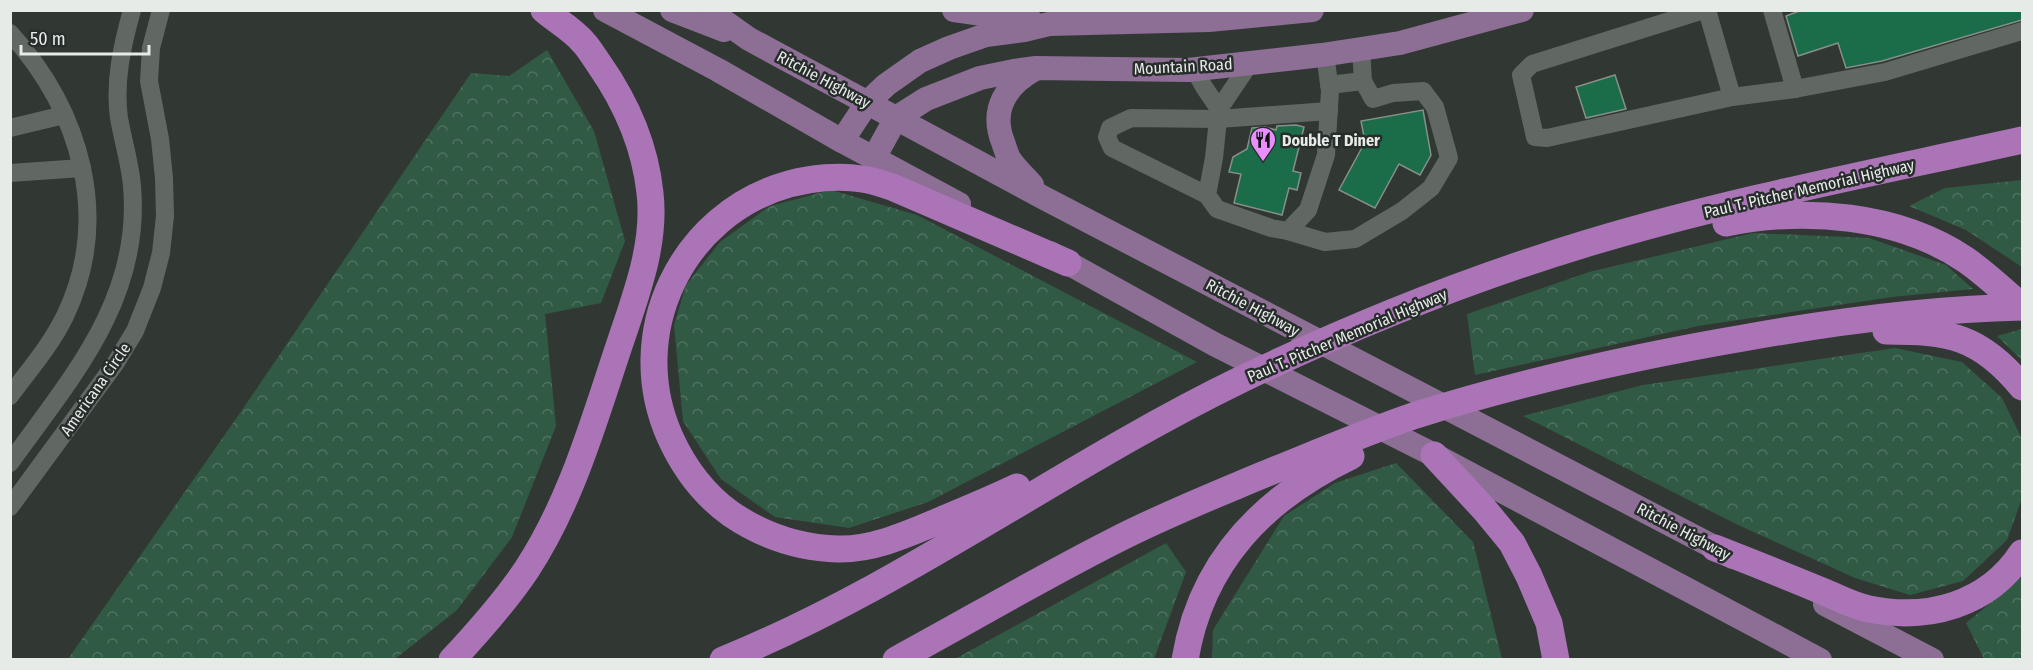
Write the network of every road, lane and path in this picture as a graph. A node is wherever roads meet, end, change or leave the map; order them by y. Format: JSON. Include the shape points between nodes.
{"nodes":[{"id":1,"x":132,"y":10,"type":"edge"},
{"id":2,"x":161,"y":10,"type":"edge"},
{"id":3,"x":544,"y":10,"type":"edge"},
{"id":4,"x":605,"y":10,"type":"edge"},
{"id":5,"x":672,"y":10,"type":"edge"},
{"id":6,"x":708,"y":10,"type":"edge"},
{"id":7,"x":954,"y":10,"type":"edge"},
{"id":8,"x":1312,"y":10,"type":"edge"},
{"id":9,"x":1521,"y":10,"type":"edge"},
{"id":10,"x":1706,"y":10,"type":"edge"},
{"id":11,"x":1772,"y":10,"type":"edge"},
{"id":12,"x":1067,"y":18,"type":"edge"},
{"id":13,"x":2022,"y":31,"type":"edge"},
{"id":14,"x":10,"y":33,"type":"edge"},
{"id":15,"x":749,"y":39,"type":"junction"},
{"id":16,"x":1361,"y":49,"type":"junction"},
{"id":17,"x":1325,"y":54,"type":"junction"},
{"id":18,"x":1250,"y":63,"type":"junction"},
{"id":19,"x":1036,"y":68,"type":"junction"},
{"id":20,"x":1194,"y":69,"type":"junction"},
{"id":21,"x":1363,"y":81,"type":"junction"},
{"id":22,"x":1329,"y":85,"type":"junction"},
{"id":23,"x":1795,"y":89,"type":"junction"},
{"id":24,"x":1732,"y":97,"type":"junction"},
{"id":25,"x":867,"y":103,"type":"junction"},
{"id":26,"x":1329,"y":111,"type":"junction"},
{"id":27,"x":1219,"y":114,"type":"junction"},
{"id":28,"x":64,"y":115,"type":"junction"},
{"id":29,"x":896,"y":118,"type":"junction"},
{"id":30,"x":10,"y":128,"type":"edge"},
{"id":31,"x":2022,"y":140,"type":"edge"},
{"id":32,"x":842,"y":141,"type":"junction"},
{"id":33,"x":874,"y":158,"type":"junction"},
{"id":34,"x":82,"y":168,"type":"junction"},
{"id":35,"x":10,"y":173,"type":"edge"},
{"id":36,"x":1207,"y":195,"type":"junction"},
{"id":37,"x":1044,"y":198,"type":"junction"},
{"id":38,"x":1288,"y":231,"type":"junction"},
{"id":39,"x":1068,"y":263,"type":"junction"},
{"id":40,"x":2022,"y":307,"type":"edge"},
{"id":41,"x":1356,"y":328,"type":"junction"},
{"id":42,"x":1687,"y":347,"type":"junction"},
{"id":43,"x":2022,"y":387,"type":"edge"},
{"id":44,"x":10,"y":396,"type":"edge"},
{"id":45,"x":1154,"y":423,"type":"junction"},
{"id":46,"x":1360,"y":443,"type":"junction"},
{"id":47,"x":1434,"y":455,"type":"junction"},
{"id":48,"x":10,"y":464,"type":"edge"},
{"id":49,"x":10,"y":507,"type":"edge"},
{"id":50,"x":1715,"y":548,"type":"junction"},
{"id":51,"x":2022,"y":553,"type":"edge"},
{"id":52,"x":452,"y":660,"type":"edge"},
{"id":53,"x":723,"y":660,"type":"edge"},
{"id":54,"x":896,"y":660,"type":"edge"},
{"id":55,"x":1185,"y":660,"type":"edge"},
{"id":56,"x":1556,"y":660,"type":"edge"},
{"id":57,"x":1820,"y":660,"type":"edge"},
{"id":58,"x":1932,"y":660,"type":"edge"}],
"edges":[{"from":1,"to":48,"type":"street","name":"Americana Circle","via":[[121,48],[118,89],[119,118],[132,186],[132,220],[121,284],[90,351]]},
{"from":2,"to":49,"type":"street","name":"Americana Circle","via":[[152,48],[150,81],[160,139],[165,216],[152,288],[135,331],[115,364]]},
{"from":3,"to":52,"type":"highway","via":[[583,42],[631,118],[651,194],[650,236],[641,279],[561,508],[527,568],[487,623]]},
{"from":4,"to":32,"type":"main road"},
{"from":5,"to":15,"type":"main road"},
{"from":6,"to":15,"type":"main road","name":"Ritchie Highway"},
{"from":7,"to":12,"type":"main road"},
{"from":8,"to":12,"type":"main road","via":[[1209,20]]},
{"from":9,"to":16,"type":"main road","name":"Mountain Road","via":[[1400,43]]},
{"from":10,"to":24,"type":"street"},
{"from":10,"to":24,"type":"street","via":[[1532,64],[1521,75],[1536,137],[1547,138]]},
{"from":11,"to":23,"type":"street"},
{"from":12,"to":25,"type":"main road","via":[[986,35],[949,48],[902,73]]},
{"from":13,"to":23,"type":"street","via":[[1885,72]]},
{"from":14,"to":28,"type":"street","via":[[47,80]]},
{"from":15,"to":25,"type":"main road","name":"Ritchie Highway"},
{"from":16,"to":17,"type":"main road","name":"Mountain Road"},
{"from":16,"to":21,"type":"street"},
{"from":17,"to":18,"type":"main road","name":"Mountain Road"},
{"from":17,"to":22,"type":"street"},
{"from":18,"to":20,"type":"main road","name":"Mountain Road"},
{"from":18,"to":27,"type":"street"},
{"from":19,"to":20,"type":"main road","name":"Mountain Road"},
{"from":19,"to":29,"type":"main road","name":"Mountain Road","via":[[961,84]]},
{"from":19,"to":37,"type":"main road","via":[[1010,89],[1000,105],[998,128],[1010,160]]},
{"from":20,"to":27,"type":"street"},
{"from":21,"to":22,"type":"street"},
{"from":21,"to":38,"type":"street","via":[[1372,99],[1423,91],[1435,107],[1449,158],[1431,188],[1355,239],[1325,242]]},
{"from":22,"to":26,"type":"street"},
{"from":23,"to":24,"type":"street"},
{"from":25,"to":29,"type":"main road","name":"Ritchie Highway"},
{"from":25,"to":32,"type":"main road"},
{"from":26,"to":27,"type":"street"},
{"from":26,"to":38,"type":"street","via":[[1326,155],[1308,210]]},
{"from":27,"to":36,"type":"street"},
{"from":27,"to":36,"type":"street","via":[[1131,118],[1110,128],[1107,137],[1112,148]]},
{"from":28,"to":30,"type":"street"},
{"from":28,"to":34,"type":"street"},
{"from":29,"to":33,"type":"main road","name":"Mountain Road"},
{"from":29,"to":37,"type":"main road","name":"Ritchie Highway"},
{"from":31,"to":41,"type":"highway","name":"Paul T. Pitcher Memorial Highway","via":[[1696,213],[1588,243],[1496,273]]},
{"from":32,"to":33,"type":"main road"},
{"from":33,"to":39,"type":"main road"},
{"from":34,"to":35,"type":"street"},
{"from":34,"to":44,"type":"street","via":[[89,228],[78,281],[64,318]]},
{"from":36,"to":38,"type":"street","via":[[1217,209]]},
{"from":37,"to":50,"type":"main road","name":"Ritchie Highway"},
{"from":39,"to":45,"type":"highway","via":[[892,187],[862,179],[791,183],[763,193],[728,213],[704,235],[667,289],[653,358],[655,390],[664,425],[701,488],[748,526],[808,546],[839,549],[870,546],[909,533]]},
{"from":39,"to":47,"type":"main road","via":[[1214,344]]},
{"from":40,"to":41,"type":"highway","via":[[1965,260],[1933,242],[1892,226],[1800,215],[1698,228],[1499,282]]},
{"from":40,"to":42,"type":"highway","via":[[1837,321]]},
{"from":41,"to":45,"type":"highway","name":"Paul T. Pitcher Memorial Highway"},
{"from":42,"to":43,"type":"highway","via":[[1887,331],[1925,332],[1959,337],[1986,351],[2005,365]]},
{"from":42,"to":46,"type":"highway","via":[[1482,396]]},
{"from":45,"to":53,"type":"highway","name":"Paul T. Pitcher Memorial Highway","via":[[942,550],[847,602]]},
{"from":46,"to":54,"type":"highway","via":[[1197,502],[1112,542]]},
{"from":46,"to":55,"type":"highway","via":[[1280,498],[1248,527],[1202,596]]},
{"from":47,"to":56,"type":"highway","via":[[1512,543],[1549,624]]},
{"from":47,"to":57,"type":"main road"},
{"from":50,"to":51,"type":"highway","via":[[1867,609],[1897,613],[1950,608],[1976,596],[2000,579]]},
{"from":50,"to":58,"type":"main road","name":"Ritchie Highway"}]}
